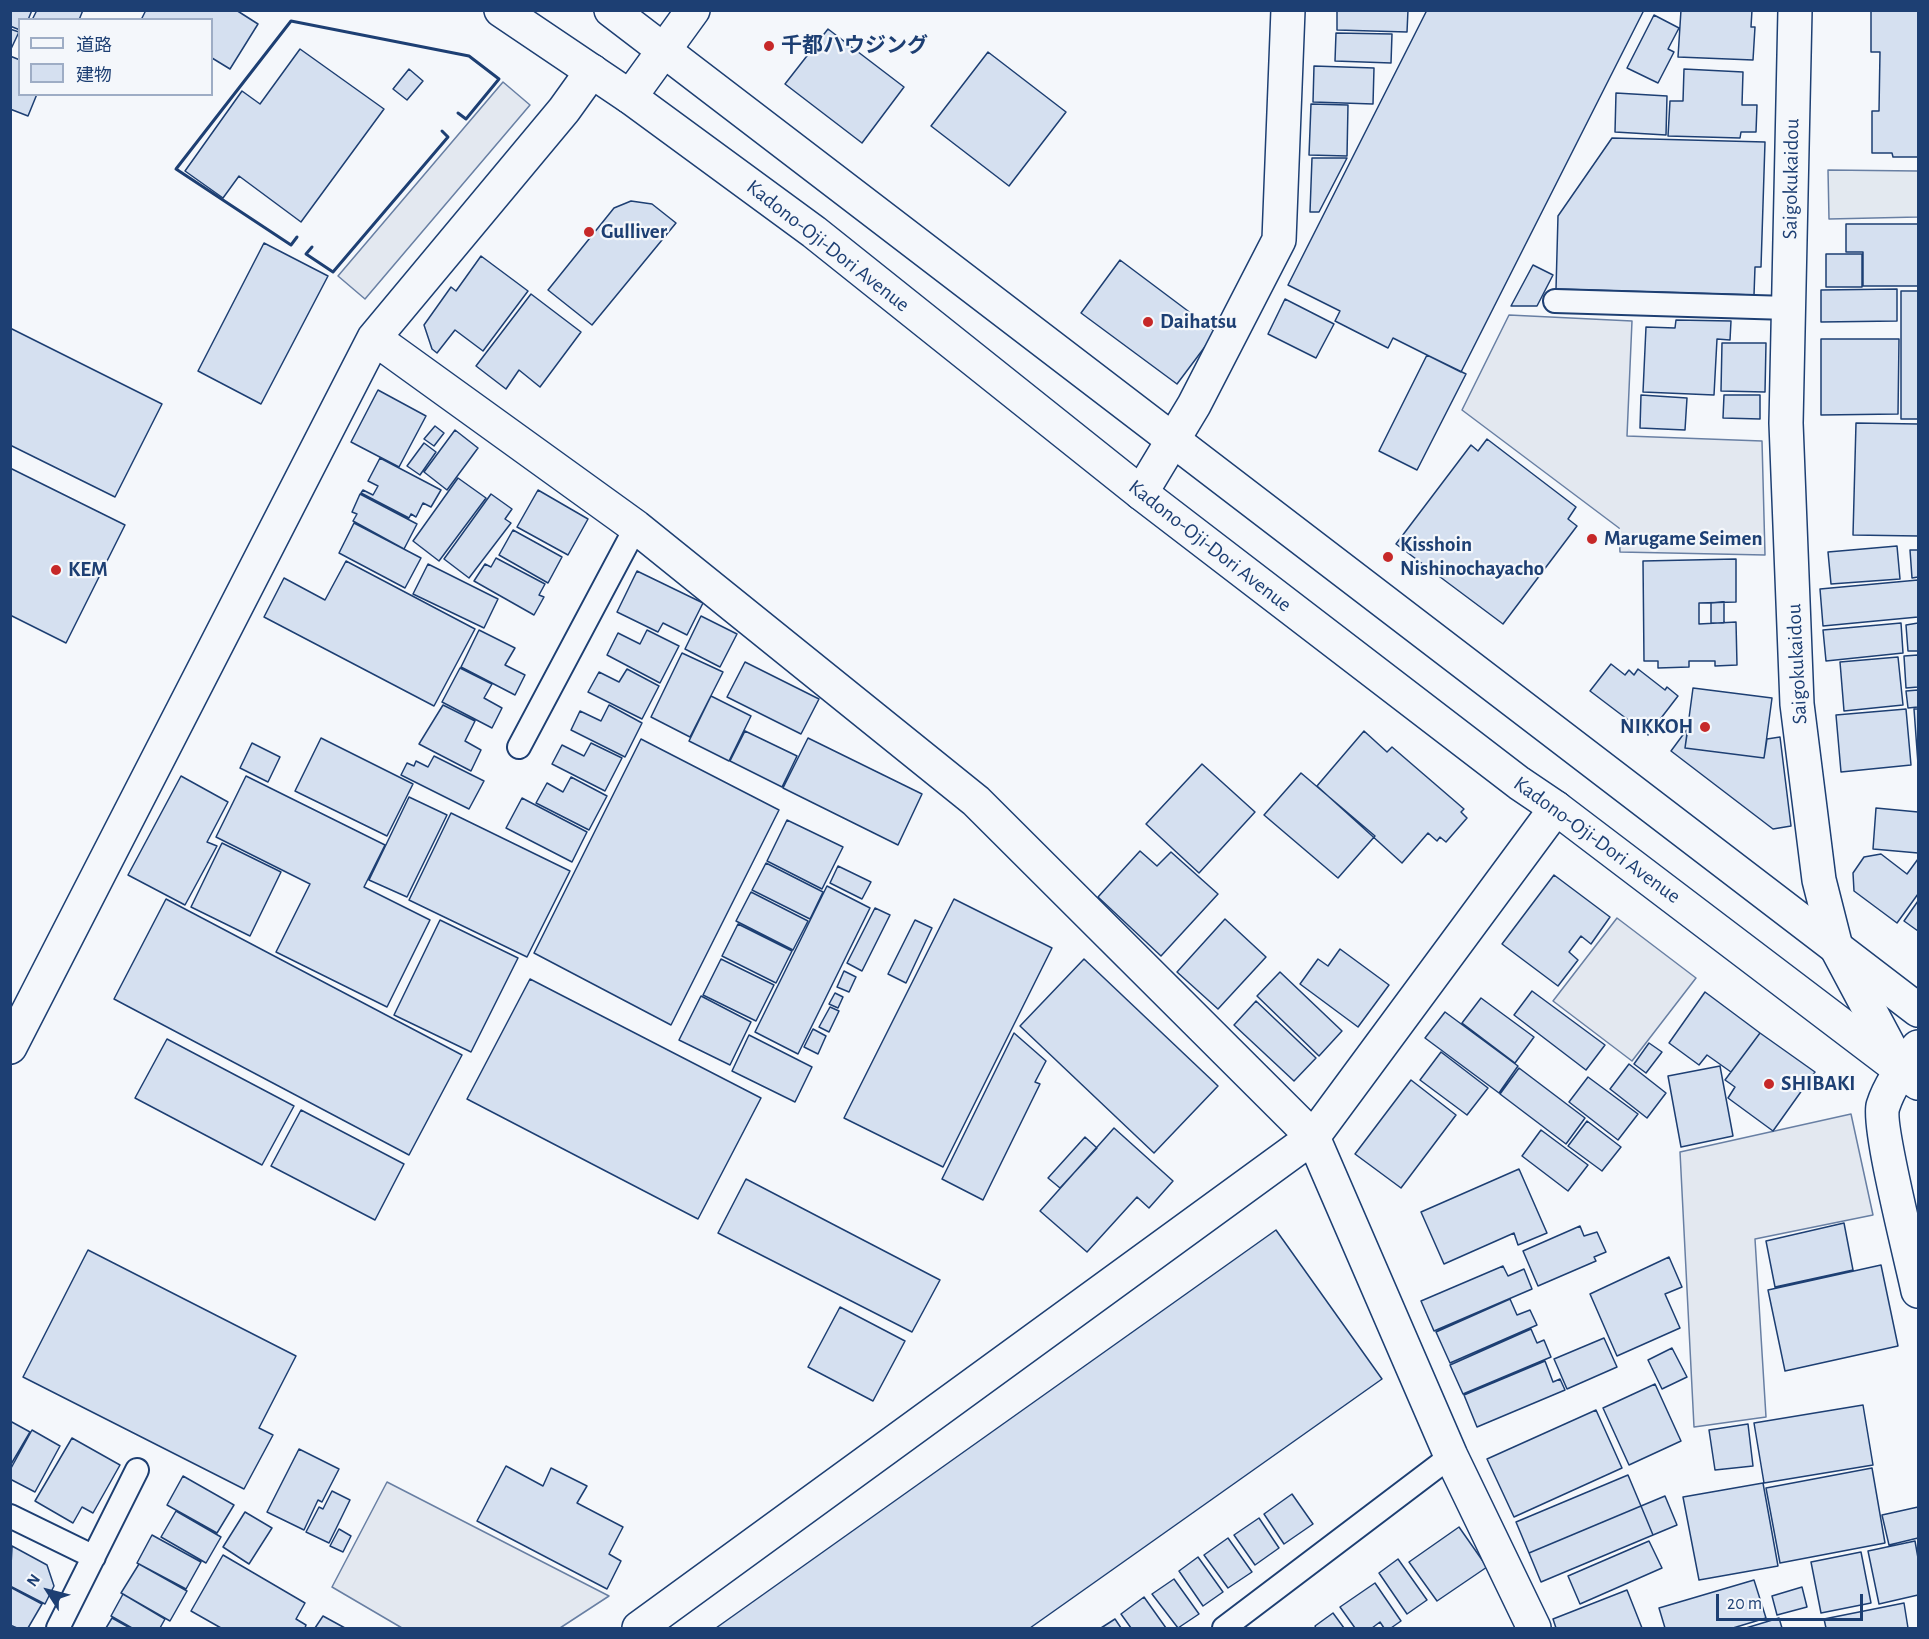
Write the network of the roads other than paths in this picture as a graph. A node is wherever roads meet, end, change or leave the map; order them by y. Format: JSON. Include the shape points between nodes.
{"nodes":[{"id":1,"x":501,"y":10,"type":"edge"},
{"id":2,"x":610,"y":10,"type":"edge"},
{"id":3,"x":693,"y":10,"type":"edge"},
{"id":4,"x":1288,"y":10,"type":"edge"},
{"id":5,"x":1795,"y":10,"type":"edge"},
{"id":6,"x":663,"y":51,"type":"junction"},
{"id":7,"x":592,"y":71,"type":"junction"},
{"id":8,"x":630,"y":97,"type":"junction"},
{"id":9,"x":1555,"y":301,"type":"dead end"},
{"id":10,"x":1788,"y":308,"type":"junction"},
{"id":11,"x":374,"y":338,"type":"junction"},
{"id":12,"x":1173,"y":441,"type":"junction"},
{"id":13,"x":1141,"y":493,"type":"junction"},
{"id":14,"x":636,"y":527,"type":"junction"},
{"id":15,"x":519,"y":747,"type":"dead end"},
{"id":16,"x":1556,"y":808,"type":"junction"},
{"id":17,"x":1836,"y":947,"type":"junction"},
{"id":18,"x":1918,"y":1010,"type":"edge"},
{"id":19,"x":10,"y":1047,"type":"edge"},
{"id":20,"x":1913,"y":1066,"type":"edge"},
{"id":21,"x":1313,"y":1137,"type":"junction"},
{"id":22,"x":1918,"y":1291,"type":"edge"},
{"id":23,"x":1450,"y":1456,"type":"junction"},
{"id":24,"x":137,"y":1470,"type":"dead end"},
{"id":25,"x":10,"y":1516,"type":"edge"},
{"id":26,"x":94,"y":1557,"type":"junction"},
{"id":27,"x":1527,"y":1626,"type":"edge"},
{"id":28,"x":58,"y":1629,"type":"edge"},
{"id":29,"x":639,"y":1629,"type":"edge"},
{"id":30,"x":1224,"y":1629,"type":"edge"}],
"edges":[{"from":1,"to":7,"type":"main road","name":"Kadono-Oji-Dori Avenue"},
{"from":2,"to":6,"type":"main road"},
{"from":3,"to":6,"type":"main road"},
{"from":4,"to":12,"type":"main road","via":[[1279,240]]},
{"from":5,"to":10,"type":"main road","name":"Saigokukaidou"},
{"from":6,"to":8,"type":"main road"},
{"from":6,"to":12,"type":"main road"},
{"from":7,"to":8,"type":"main road","name":"Kadono-Oji-Dori Avenue"},
{"from":7,"to":11,"type":"main road"},
{"from":8,"to":13,"type":"main road","name":"Kadono-Oji-Dori Avenue","via":[[814,232]]},
{"from":9,"to":10,"type":"lane"},
{"from":10,"to":17,"type":"main road","name":"Saigokukaidou","via":[[1786,423],[1797,704],[1819,880]]},
{"from":11,"to":14,"type":"main road"},
{"from":11,"to":19,"type":"main road"},
{"from":12,"to":13,"type":"main road"},
{"from":12,"to":17,"type":"main road"},
{"from":13,"to":16,"type":"main road","name":"Kadono-Oji-Dori Avenue"},
{"from":14,"to":15,"type":"lane"},
{"from":14,"to":21,"type":"main road","via":[[976,801]]},
{"from":16,"to":20,"type":"main road","name":"Kadono-Oji-Dori Avenue"},
{"from":16,"to":21,"type":"main road"},
{"from":17,"to":18,"type":"main road"},
{"from":17,"to":20,"type":"main road","name":"Saigokukaidou"},
{"from":20,"to":22,"type":"main road","via":[[1882,1108]]},
{"from":21,"to":23,"type":"main road"},
{"from":21,"to":29,"type":"main road"},
{"from":23,"to":27,"type":"main road"},
{"from":23,"to":30,"type":"lane"},
{"from":24,"to":26,"type":"lane"},
{"from":25,"to":26,"type":"lane"},
{"from":26,"to":28,"type":"lane"}]}
